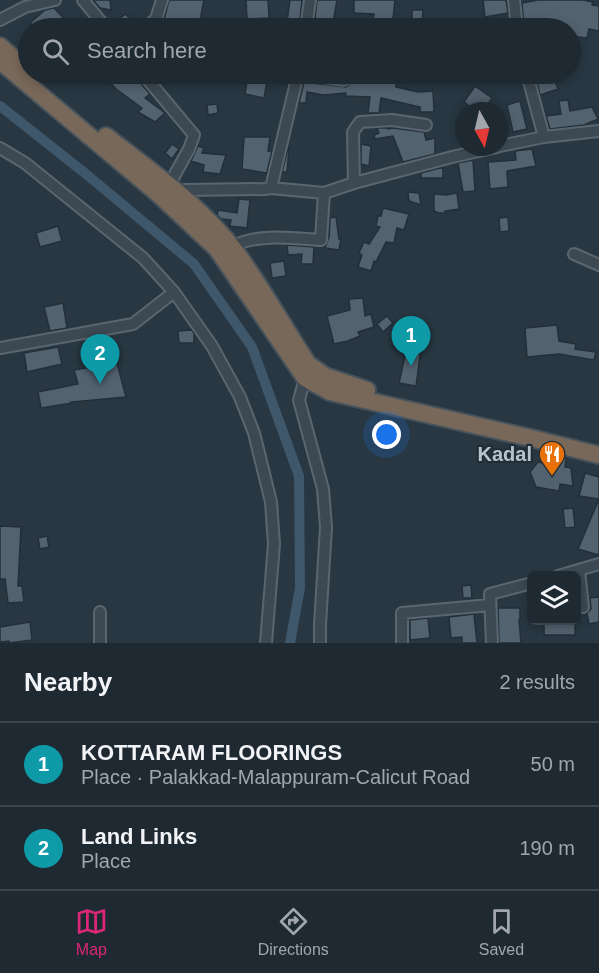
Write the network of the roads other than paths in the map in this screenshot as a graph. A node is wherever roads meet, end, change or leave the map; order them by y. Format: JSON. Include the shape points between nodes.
{"nodes":[{"id":1,"x":55,"y":0,"type":"edge"},
{"id":2,"x":83,"y":0,"type":"edge"},
{"id":3,"x":162,"y":0,"type":"edge"},
{"id":4,"x":310,"y":0,"type":"edge"},
{"id":5,"x":514,"y":0,"type":"edge"},
{"id":6,"x":21,"y":3,"type":"edge"},
{"id":7,"x":98,"y":18,"type":"edge"},
{"id":8,"x":156,"y":18,"type":"edge"},
{"id":9,"x":307,"y":18,"type":"edge"},
{"id":10,"x":516,"y":18,"type":"edge"},
{"id":11,"x":0,"y":20,"type":"edge"},
{"id":12,"x":0,"y":46,"type":"edge"},
{"id":13,"x":0,"y":61,"type":"edge"},
{"id":14,"x":18,"y":62,"type":"edge"},
{"id":15,"x":18,"y":76,"type":"edge"},
{"id":16,"x":27,"y":84,"type":"edge"},
{"id":17,"x":44,"y":84,"type":"edge"},
{"id":18,"x":151,"y":84,"type":"edge"},
{"id":19,"x":297,"y":84,"type":"edge"},
{"id":20,"x":530,"y":84,"type":"edge"},
{"id":21,"x":426,"y":124,"type":"dead end"},
{"id":22,"x":599,"y":131,"type":"edge"},
{"id":23,"x":544,"y":137,"type":"junction"},
{"id":24,"x":509,"y":145,"type":"edge"},
{"id":25,"x":0,"y":148,"type":"edge"},
{"id":26,"x":457,"y":156,"type":"edge"},
{"id":27,"x":354,"y":183,"type":"junction"},
{"id":28,"x":271,"y":188,"type":"junction"},
{"id":29,"x":173,"y":189,"type":"junction"},
{"id":30,"x":324,"y":193,"type":"junction"},
{"id":31,"x":231,"y":247,"type":"junction"},
{"id":32,"x":574,"y":254,"type":"dead end"},
{"id":33,"x":599,"y":265,"type":"edge"},
{"id":34,"x":174,"y":292,"type":"junction"},
{"id":35,"x":0,"y":348,"type":"edge"},
{"id":36,"x":308,"y":373,"type":"junction"},
{"id":37,"x":599,"y":444,"type":"edge"},
{"id":38,"x":599,"y":455,"type":"edge"},
{"id":39,"x":599,"y":564,"type":"edge"},
{"id":40,"x":579,"y":570,"type":"junction"},
{"id":41,"x":576,"y":571,"type":"edge"},
{"id":42,"x":527,"y":584,"type":"edge"},
{"id":43,"x":490,"y":605,"type":"junction"},
{"id":44,"x":583,"y":607,"type":"dead end"},
{"id":45,"x":100,"y":612,"type":"dead end"},
{"id":46,"x":100,"y":643,"type":"edge"},
{"id":47,"x":266,"y":643,"type":"edge"},
{"id":48,"x":320,"y":643,"type":"edge"},
{"id":49,"x":402,"y":643,"type":"edge"},
{"id":50,"x":492,"y":643,"type":"edge"}],
"edges":[{"from":1,"to":6,"type":"street"},
{"from":2,"to":7,"type":"street"},
{"from":3,"to":8,"type":"street"},
{"from":4,"to":9,"type":"street"},
{"from":5,"to":10,"type":"street"},
{"from":6,"to":11,"type":"street"},
{"from":12,"to":14,"type":"highway"},
{"from":13,"to":15,"type":"highway"},
{"from":16,"to":36,"type":"highway","via":[[217,249]]},
{"from":17,"to":29,"type":"highway"},
{"from":18,"to":29,"type":"street","via":[[194,135]]},
{"from":19,"to":28,"type":"street"},
{"from":20,"to":23,"type":"street"},
{"from":21,"to":27,"type":"street","via":[[360,122],[353,132]]},
{"from":22,"to":23,"type":"street"},
{"from":23,"to":24,"type":"street"},
{"from":25,"to":34,"type":"street","via":[[25,163],[142,258]]},
{"from":26,"to":27,"type":"street"},
{"from":27,"to":30,"type":"street"},
{"from":28,"to":29,"type":"street"},
{"from":28,"to":30,"type":"street"},
{"from":29,"to":31,"type":"highway"},
{"from":30,"to":31,"type":"street","via":[[321,240],[273,237]]},
{"from":31,"to":36,"type":"highway","via":[[308,364]]},
{"from":32,"to":33,"type":"street"},
{"from":34,"to":35,"type":"street","via":[[133,324]]},
{"from":34,"to":47,"type":"street","via":[[217,356],[254,433],[271,502],[274,544]]},
{"from":36,"to":37,"type":"highway"},
{"from":36,"to":38,"type":"highway","via":[[330,392]]},
{"from":36,"to":48,"type":"street","via":[[299,400],[323,489],[326,527]]},
{"from":39,"to":40,"type":"street"},
{"from":40,"to":41,"type":"street"},
{"from":40,"to":44,"type":"street"},
{"from":42,"to":43,"type":"street","via":[[490,594]]},
{"from":43,"to":49,"type":"street","via":[[402,613]]},
{"from":43,"to":50,"type":"street"},
{"from":45,"to":46,"type":"street"}]}
